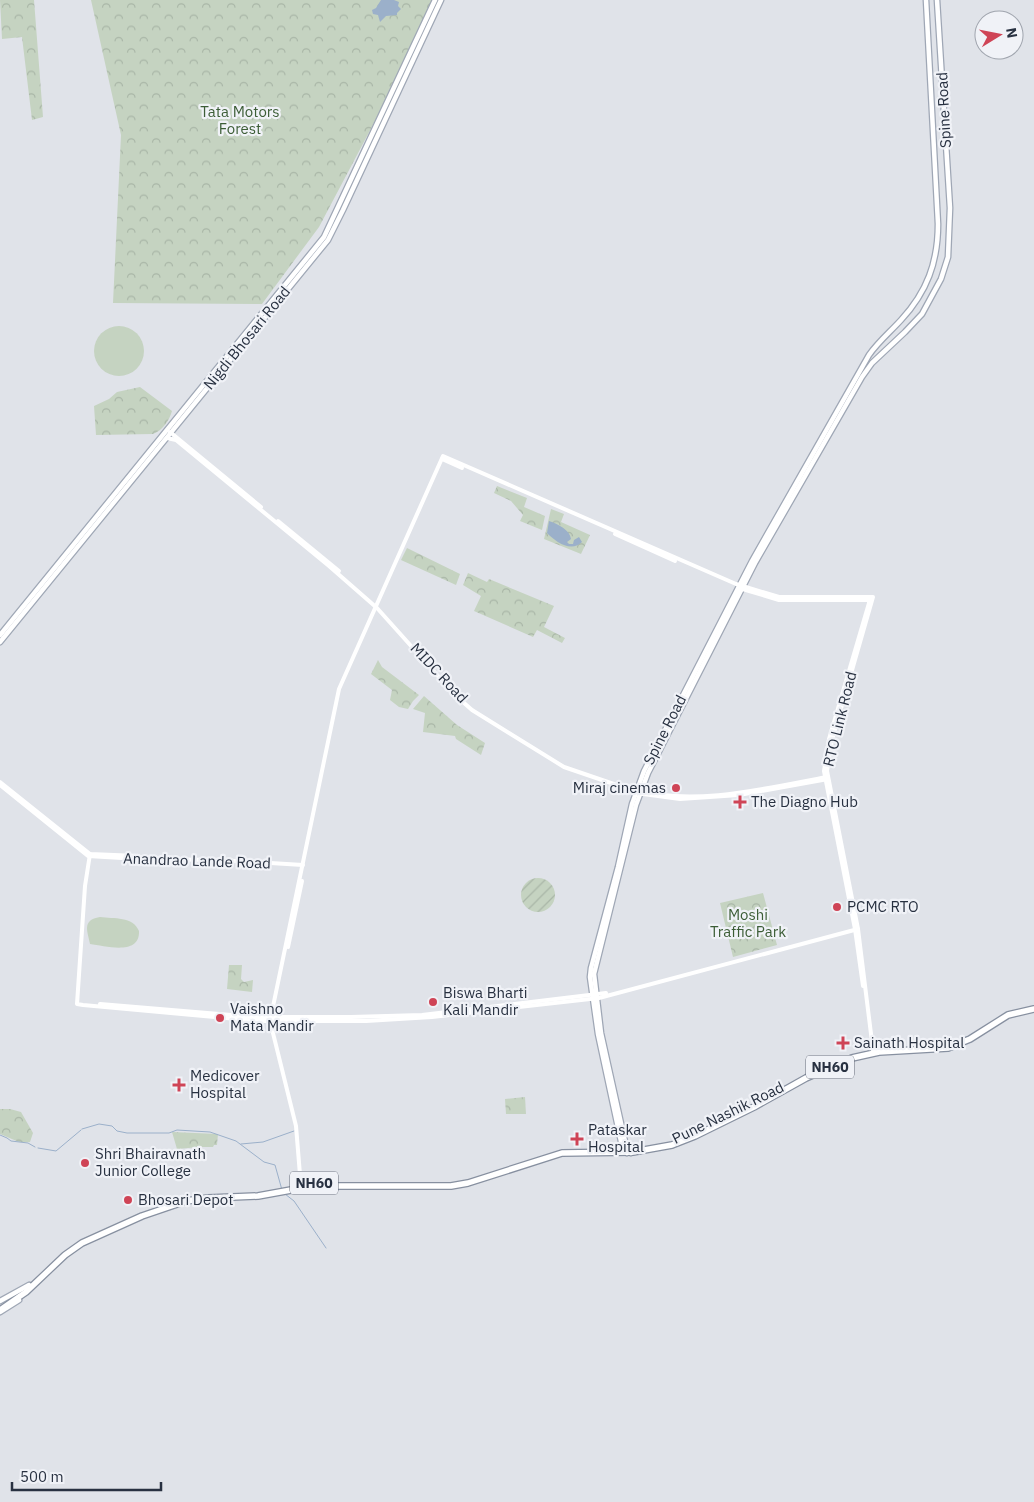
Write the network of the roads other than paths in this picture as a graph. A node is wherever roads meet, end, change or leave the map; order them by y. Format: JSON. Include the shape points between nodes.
{"nodes":[{"id":1,"x":435,"y":0,"type":"edge"},
{"id":2,"x":441,"y":0,"type":"edge"},
{"id":3,"x":926,"y":0,"type":"edge"},
{"id":4,"x":937,"y":0,"type":"edge"},
{"id":5,"x":169,"y":430,"type":"junction"},
{"id":6,"x":163,"y":437,"type":"junction"},
{"id":7,"x":824,"y":439,"type":"junction"},
{"id":8,"x":252,"y":501,"type":"junction"},
{"id":9,"x":739,"y":587,"type":"junction"},
{"id":10,"x":366,"y":597,"type":"junction"},
{"id":11,"x":377,"y":606,"type":"junction"},
{"id":12,"x":0,"y":635,"type":"edge"},
{"id":13,"x":0,"y":642,"type":"edge"},
{"id":14,"x":826,"y":778,"type":"junction"},
{"id":15,"x":0,"y":784,"type":"edge"},
{"id":16,"x":639,"y":791,"type":"junction"},
{"id":17,"x":89,"y":855,"type":"junction"},
{"id":18,"x":304,"y":865,"type":"junction"},
{"id":19,"x":856,"y":928,"type":"junction"},
{"id":20,"x":596,"y":996,"type":"junction"},
{"id":21,"x":1034,"y":1008,"type":"edge"},
{"id":22,"x":272,"y":1020,"type":"junction"},
{"id":23,"x":873,"y":1050,"type":"junction"},
{"id":24,"x":628,"y":1151,"type":"junction"},
{"id":25,"x":301,"y":1186,"type":"junction"},
{"id":26,"x":29,"y":1285,"type":"junction"},
{"id":27,"x":23,"y":1293,"type":"junction"},
{"id":28,"x":0,"y":1301,"type":"edge"},
{"id":29,"x":0,"y":1309,"type":"edge"}],
"edges":[{"from":1,"to":5,"type":"main road","name":"Nigdi Bhosari Road","via":[[324,237]]},
{"from":2,"to":5,"type":"main road","name":"Nigdi Bhosari Road","via":[[328,240]]},
{"from":3,"to":7,"type":"main road","name":"Spine Road","via":[[938,216],[936,254],[917,301],[873,350]]},
{"from":4,"to":7,"type":"main road","name":"Spine Road","via":[[950,219],[945,267],[927,307],[872,363]]},
{"from":5,"to":6,"type":"main road","name":"Nigdi Bhosari Road"},
{"from":5,"to":8,"type":"main road","name":"MIDC Road"},
{"from":6,"to":8,"type":"main road","via":[[176,440]]},
{"from":6,"to":12,"type":"main road","name":"Nigdi Bhosari Road"},
{"from":6,"to":13,"type":"main road","name":"Nigdi Bhosari Road"},
{"from":7,"to":9,"type":"main road","name":"Spine Road"},
{"from":8,"to":10,"type":"main road","name":"MIDC Road"},
{"from":8,"to":10,"type":"main road","name":"MIDC Road","via":[[330,563]]},
{"from":9,"to":11,"type":"main road","via":[[444,459]]},
{"from":9,"to":14,"type":"main road","name":"RTO Link Road","via":[[779,597],[870,599],[832,740]]},
{"from":9,"to":16,"type":"main road","name":"Spine Road","via":[[651,758]]},
{"from":10,"to":11,"type":"main road","name":"MIDC Road"},
{"from":11,"to":16,"type":"main road","name":"MIDC Road","via":[[472,710],[564,767]]},
{"from":11,"to":18,"type":"main road","via":[[337,694]]},
{"from":14,"to":16,"type":"main road","name":"MIDC Road","via":[[689,797]]},
{"from":14,"to":19,"type":"main road","name":"RTO Link Road"},
{"from":15,"to":17,"type":"main road"},
{"from":16,"to":20,"type":"main road","name":"Spine Road","via":[[591,968],[590,977]]},
{"from":17,"to":18,"type":"main road","name":"Anandrao Lande Road"},
{"from":17,"to":22,"type":"main road","via":[[79,1004]]},
{"from":18,"to":22,"type":"main road"},
{"from":19,"to":20,"type":"main road"},
{"from":19,"to":23,"type":"main road","name":"RTO Link Road"},
{"from":20,"to":22,"type":"main road","via":[[422,1015]]},
{"from":20,"to":24,"type":"main road","name":"Spine Road","via":[[598,1034],[622,1146]]},
{"from":21,"to":23,"type":"highway","name":"Pune Nashik Road","number":"NH60","via":[[1008,1013],[951,1044]]},
{"from":21,"to":24,"type":"highway","name":"Pune Nashik Road","number":"NH60","via":[[1008,1015],[970,1039],[948,1048],[879,1052],[852,1058],[686,1140],[660,1148]]},
{"from":22,"to":25,"type":"main road","via":[[296,1126]]},
{"from":23,"to":24,"type":"highway","name":"Pune Nashik Road","number":"NH60","via":[[830,1064],[684,1138]]},
{"from":24,"to":25,"type":"highway","name":"Pune Nashik Road","number":"NH60","via":[[559,1151],[456,1183]]},
{"from":25,"to":26,"type":"highway","name":"Pune Nashik Road","number":"NH60","via":[[255,1194],[196,1196],[152,1210],[72,1246]]},
{"from":25,"to":27,"type":"highway","name":"Pune Nashik Road","number":"NH60","via":[[256,1196],[192,1200],[150,1213],[74,1248]]},
{"from":26,"to":27,"type":"highway","name":"Pune Nashik Road","number":"NH60"},
{"from":26,"to":28,"type":"main road"},
{"from":27,"to":29,"type":"highway","number":"NH60"}]}
